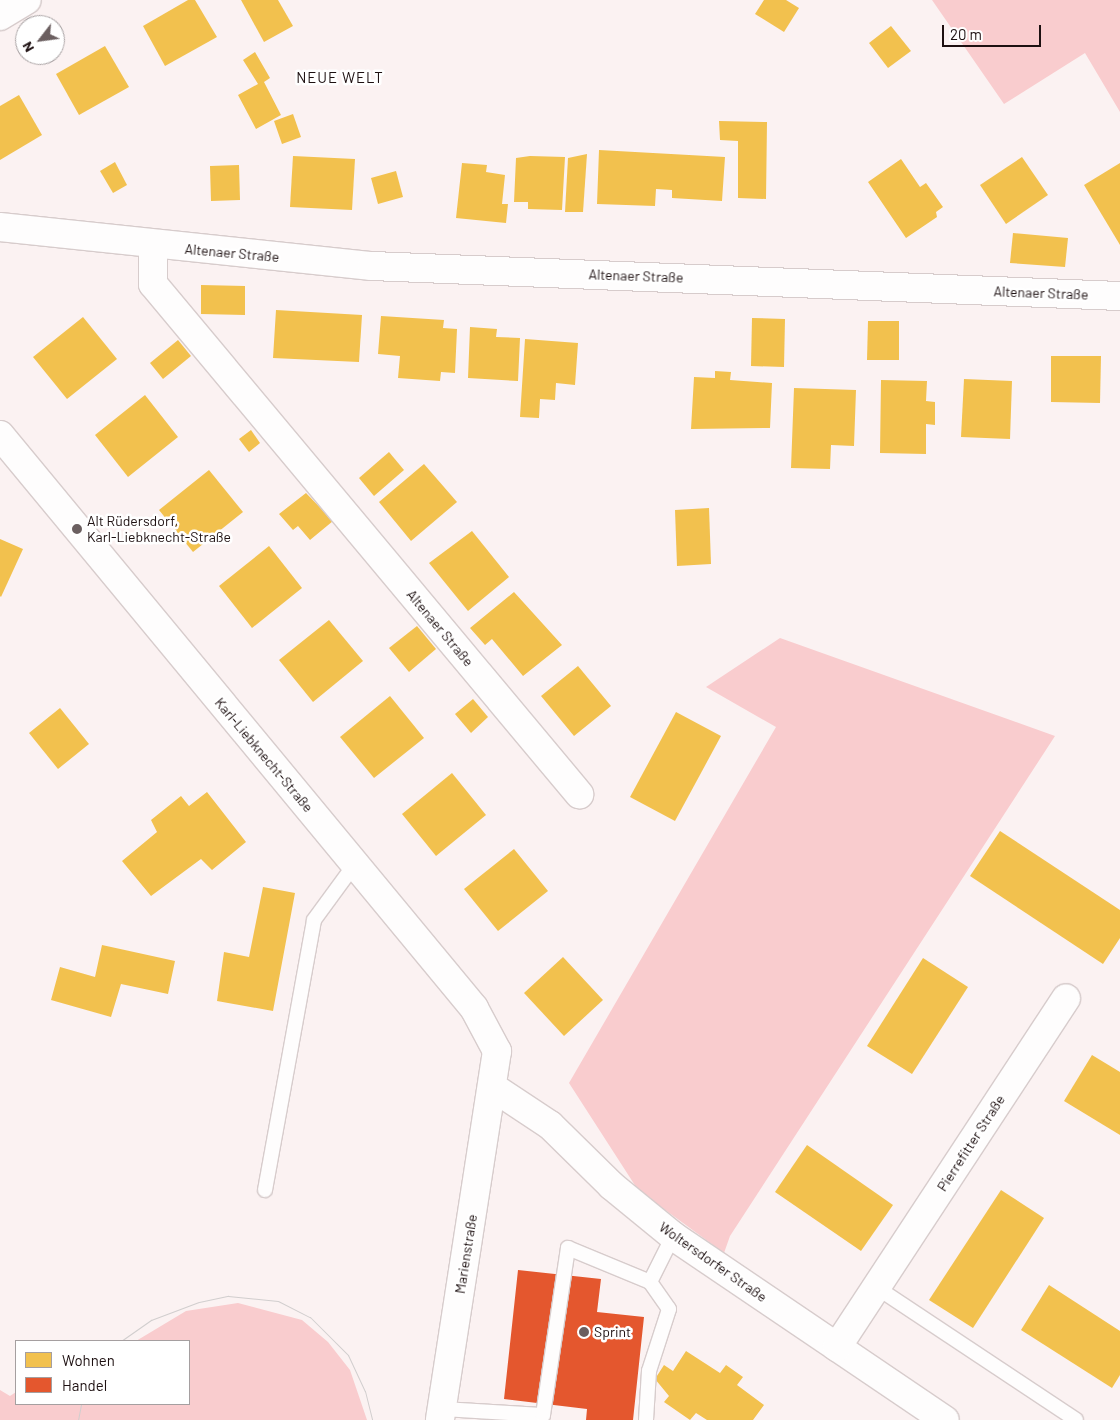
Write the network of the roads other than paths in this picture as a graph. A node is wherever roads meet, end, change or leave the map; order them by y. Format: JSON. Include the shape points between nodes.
{"nodes":[{"id":1,"x":27,"y":0,"type":"edge"},
{"id":2,"x":0,"y":16,"type":"edge"},
{"id":3,"x":0,"y":227,"type":"edge"},
{"id":4,"x":153,"y":246,"type":"junction"},
{"id":5,"x":1120,"y":296,"type":"edge"},
{"id":6,"x":0,"y":435,"type":"edge"},
{"id":7,"x":579,"y":794,"type":"dead end"},
{"id":8,"x":355,"y":864,"type":"junction"},
{"id":9,"x":1066,"y":998,"type":"dead end"},
{"id":10,"x":494,"y":1088,"type":"junction"},
{"id":11,"x":265,"y":1190,"type":"dead end"},
{"id":12,"x":673,"y":1236,"type":"junction"},
{"id":13,"x":650,"y":1282,"type":"junction"},
{"id":14,"x":876,"y":1287,"type":"junction"},
{"id":15,"x":837,"y":1347,"type":"junction"},
{"id":16,"x":441,"y":1414,"type":"edge"},
{"id":17,"x":548,"y":1417,"type":"edge"},
{"id":18,"x":646,"y":1420,"type":"edge"},
{"id":19,"x":945,"y":1420,"type":"edge"},
{"id":20,"x":1076,"y":1420,"type":"edge"}],
"edges":[{"from":1,"to":2,"type":"street"},
{"from":3,"to":4,"type":"street","name":"Altenaer Straße"},
{"from":4,"to":5,"type":"street","name":"Altenaer Straße","via":[[372,266]]},
{"from":4,"to":7,"type":"street","name":"Altenaer Straße","via":[[153,284]]},
{"from":6,"to":8,"type":"street","name":"Karl-Liebknecht-Straße"},
{"from":8,"to":10,"type":"street","name":"Karl-Liebknecht-Straße","via":[[474,1008],[497,1051]]},
{"from":8,"to":11,"type":"lane","via":[[314,920]]},
{"from":9,"to":14,"type":"street","name":"Pierrefitter Straße"},
{"from":10,"to":12,"type":"street","name":"Woltersdorfer Straße","via":[[550,1125],[612,1186]]},
{"from":10,"to":16,"type":"street","name":"Marienstraße"},
{"from":12,"to":13,"type":"lane"},
{"from":12,"to":15,"type":"street","name":"Woltersdorfer Straße"},
{"from":13,"to":17,"type":"lane","via":[[568,1248]]},
{"from":13,"to":18,"type":"lane","via":[[669,1309],[649,1371]]},
{"from":14,"to":15,"type":"street","name":"Pierrefitter Straße"},
{"from":14,"to":20,"type":"lane"},
{"from":15,"to":19,"type":"street","name":"Woltersdorfer Straße"},
{"from":16,"to":17,"type":"lane"}]}
